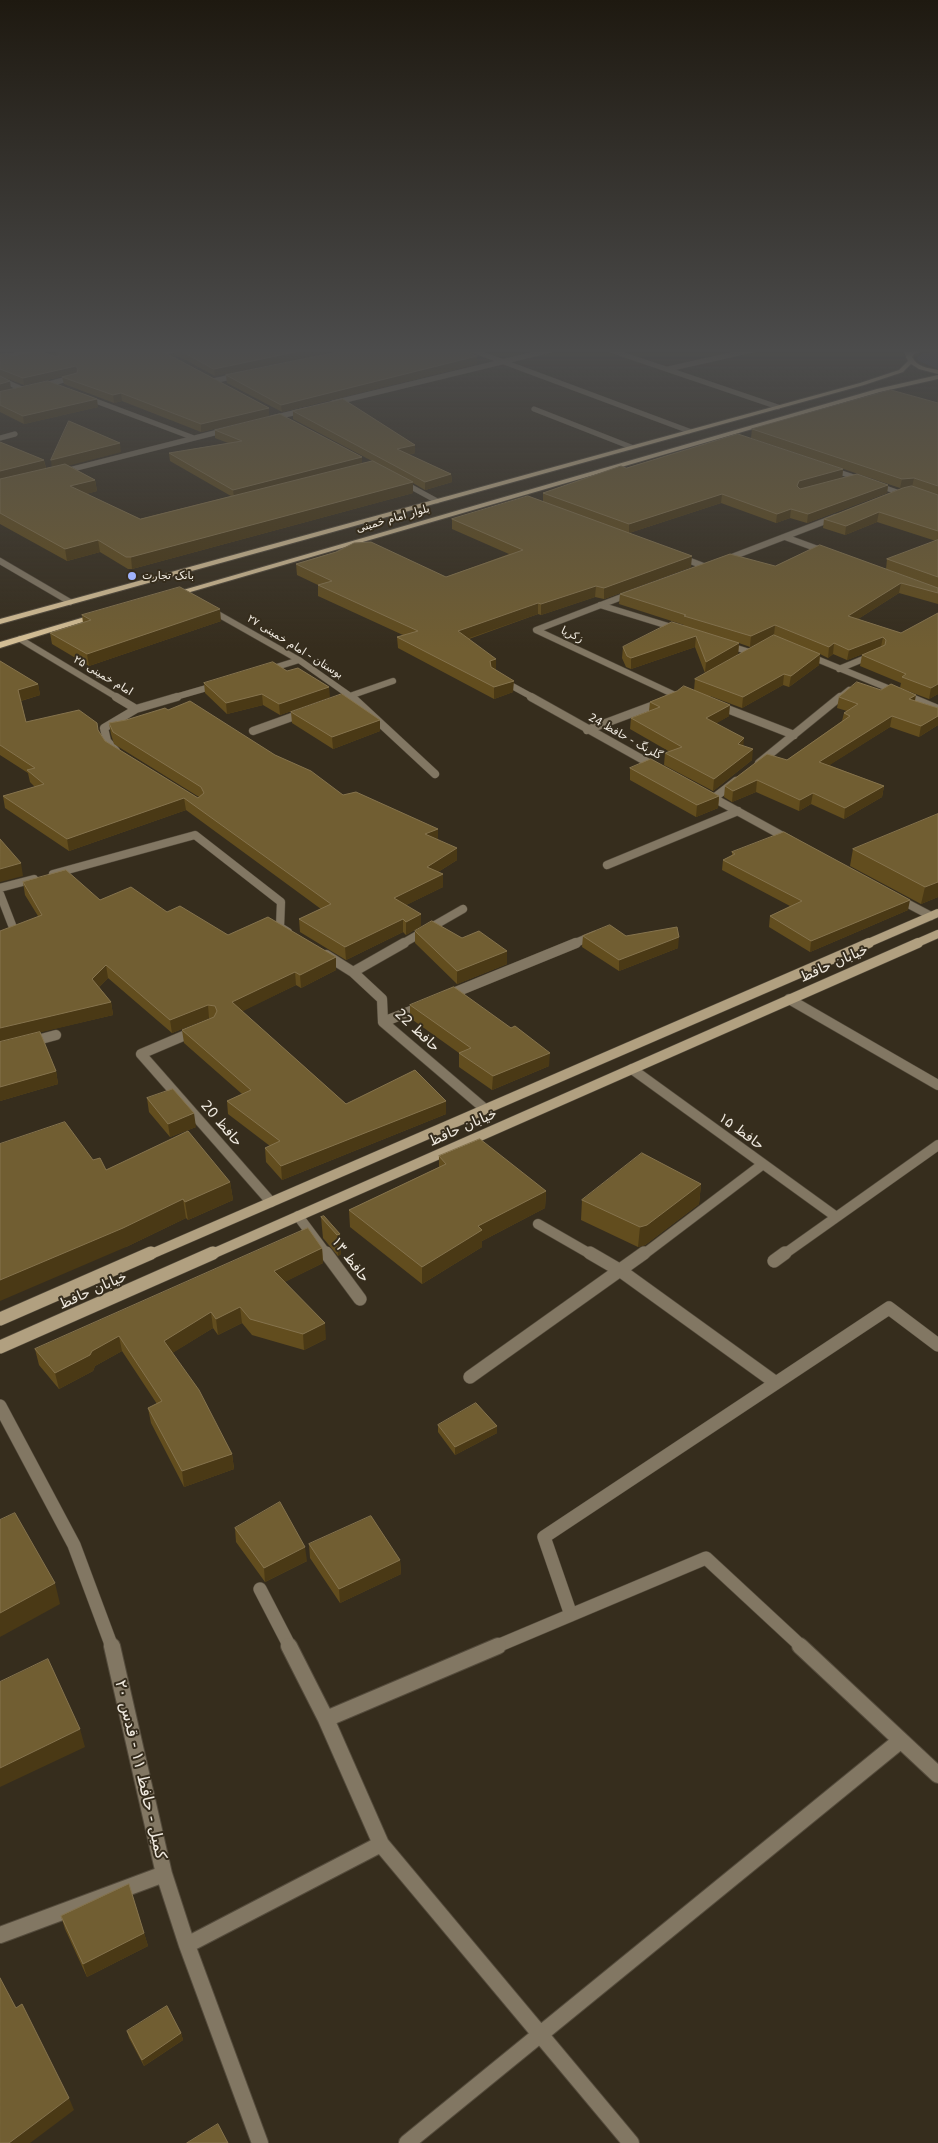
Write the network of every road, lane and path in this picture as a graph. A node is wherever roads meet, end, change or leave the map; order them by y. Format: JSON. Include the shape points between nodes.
{"nodes":[{"id":1,"x":150,"y":449,"type":"edge"},
{"id":2,"x":624,"y":449,"type":"edge"},
{"id":3,"x":680,"y":449,"type":"edge"},
{"id":4,"x":821,"y":466,"type":"edge"},
{"id":5,"x":58,"y":472,"type":"edge"},
{"id":6,"x":857,"y":478,"type":"junction"},
{"id":7,"x":398,"y":480,"type":"edge"},
{"id":8,"x":847,"y":480,"type":"edge"},
{"id":9,"x":900,"y":493,"type":"junction"},
{"id":10,"x":920,"y":494,"type":"edge"},
{"id":11,"x":515,"y":496,"type":"junction"},
{"id":12,"x":891,"y":496,"type":"edge"},
{"id":13,"x":437,"y":501,"type":"junction"},
{"id":14,"x":529,"y":501,"type":"edge"},
{"id":15,"x":847,"y":513,"type":"edge"},
{"id":16,"x":785,"y":537,"type":"junction"},
{"id":17,"x":256,"y":551,"type":"junction"},
{"id":18,"x":668,"y":553,"type":"edge"},
{"id":19,"x":837,"y":556,"type":"edge"},
{"id":20,"x":0,"y":560,"type":"edge"},
{"id":21,"x":281,"y":563,"type":"junction"},
{"id":22,"x":706,"y":567,"type":"junction"},
{"id":23,"x":697,"y":570,"type":"edge"},
{"id":24,"x":644,"y":589,"type":"edge"},
{"id":25,"x":163,"y":597,"type":"edge"},
{"id":26,"x":70,"y":602,"type":"junction"},
{"id":27,"x":202,"y":605,"type":"edge"},
{"id":28,"x":600,"y":605,"type":"junction"},
{"id":29,"x":102,"y":615,"type":"edge"},
{"id":30,"x":0,"y":622,"type":"edge"},
{"id":31,"x":686,"y":632,"type":"edge"},
{"id":32,"x":20,"y":639,"type":"junction"},
{"id":33,"x":724,"y":644,"type":"edge"},
{"id":34,"x":0,"y":645,"type":"edge"},
{"id":35,"x":798,"y":651,"type":"edge"},
{"id":36,"x":880,"y":652,"type":"edge"},
{"id":37,"x":744,"y":658,"type":"edge"},
{"id":38,"x":299,"y":660,"type":"junction"},
{"id":39,"x":839,"y":669,"type":"junction"},
{"id":40,"x":263,"y":671,"type":"edge"},
{"id":41,"x":494,"y":675,"type":"edge"},
{"id":42,"x":864,"y":679,"type":"junction"},
{"id":43,"x":393,"y":680,"type":"dead end"},
{"id":44,"x":227,"y":682,"type":"edge"},
{"id":45,"x":684,"y":692,"type":"edge"},
{"id":46,"x":351,"y":696,"type":"junction"},
{"id":47,"x":677,"y":696,"type":"junction"},
{"id":48,"x":342,"y":699,"type":"edge"},
{"id":49,"x":711,"y":703,"type":"edge"},
{"id":50,"x":136,"y":709,"type":"junction"},
{"id":51,"x":316,"y":709,"type":"edge"},
{"id":52,"x":938,"y":709,"type":"edge"},
{"id":53,"x":587,"y":730,"type":"junction"},
{"id":54,"x":253,"y":732,"type":"dead end"},
{"id":55,"x":794,"y":735,"type":"junction"},
{"id":56,"x":126,"y":758,"type":"edge"},
{"id":57,"x":750,"y":770,"type":"edge"},
{"id":58,"x":663,"y":771,"type":"edge"},
{"id":59,"x":435,"y":774,"type":"dead end"},
{"id":60,"x":743,"y":775,"type":"edge"},
{"id":61,"x":697,"y":789,"type":"edge"},
{"id":62,"x":714,"y":798,"type":"junction"},
{"id":63,"x":738,"y":811,"type":"junction"},
{"id":64,"x":800,"y":845,"type":"edge"},
{"id":65,"x":607,"y":865,"type":"dead end"},
{"id":66,"x":0,"y":888,"type":"edge"},
{"id":67,"x":887,"y":892,"type":"edge"},
{"id":68,"x":0,"y":894,"type":"edge"},
{"id":69,"x":463,"y":909,"type":"dead end"},
{"id":70,"x":934,"y":914,"type":"edge"},
{"id":71,"x":12,"y":924,"type":"edge"},
{"id":72,"x":607,"y":930,"type":"edge"},
{"id":73,"x":938,"y":934,"type":"edge"},
{"id":74,"x":296,"y":937,"type":"edge"},
{"id":75,"x":321,"y":952,"type":"edge"},
{"id":76,"x":353,"y":972,"type":"junction"},
{"id":77,"x":789,"y":999,"type":"junction"},
{"id":78,"x":383,"y":1022,"type":"junction"},
{"id":79,"x":204,"y":1028,"type":"edge"},
{"id":80,"x":56,"y":1035,"type":"dead end"},
{"id":81,"x":19,"y":1044,"type":"edge"},
{"id":82,"x":632,"y":1069,"type":"junction"},
{"id":83,"x":938,"y":1085,"type":"edge"},
{"id":84,"x":485,"y":1109,"type":"junction"},
{"id":85,"x":938,"y":1145,"type":"edge"},
{"id":86,"x":763,"y":1164,"type":"junction"},
{"id":87,"x":272,"y":1202,"type":"junction"},
{"id":88,"x":298,"y":1216,"type":"junction"},
{"id":89,"x":835,"y":1216,"type":"junction"},
{"id":90,"x":538,"y":1224,"type":"dead end"},
{"id":91,"x":774,"y":1261,"type":"dead end"},
{"id":92,"x":621,"y":1271,"type":"junction"},
{"id":93,"x":360,"y":1299,"type":"dead end"},
{"id":94,"x":0,"y":1319,"type":"edge"},
{"id":95,"x":938,"y":1346,"type":"edge"},
{"id":96,"x":0,"y":1347,"type":"edge"},
{"id":97,"x":470,"y":1377,"type":"dead end"},
{"id":98,"x":776,"y":1383,"type":"junction"},
{"id":99,"x":0,"y":1406,"type":"edge"},
{"id":100,"x":260,"y":1589,"type":"dead end"},
{"id":101,"x":571,"y":1615,"type":"junction"},
{"id":102,"x":326,"y":1719,"type":"junction"},
{"id":103,"x":900,"y":1741,"type":"junction"},
{"id":104,"x":938,"y":1775,"type":"edge"},
{"id":105,"x":381,"y":1844,"type":"junction"},
{"id":106,"x":164,"y":1874,"type":"junction"},
{"id":107,"x":0,"y":1935,"type":"edge"},
{"id":108,"x":187,"y":1945,"type":"junction"},
{"id":109,"x":540,"y":2035,"type":"junction"},
{"id":110,"x":260,"y":2143,"type":"edge"},
{"id":111,"x":407,"y":2143,"type":"edge"},
{"id":112,"x":631,"y":2143,"type":"edge"}],
"edges":[{"from":1,"to":5,"type":"street"},
{"from":2,"to":13,"type":"main road","name":"بلوار امام خمینی"},
{"from":3,"to":11,"type":"main road","name":"بلوار امام خمینی"},
{"from":4,"to":6,"type":"street"},
{"from":6,"to":8,"type":"street"},
{"from":6,"to":9,"type":"street"},
{"from":7,"to":13,"type":"street"},
{"from":9,"to":10,"type":"street","via":[[911,491]]},
{"from":9,"to":12,"type":"street"},
{"from":11,"to":14,"type":"street"},
{"from":11,"to":21,"type":"main road","name":"بلوار امام خمینی"},
{"from":13,"to":17,"type":"main road","name":"بلوار امام خمینی"},
{"from":15,"to":16,"type":"street"},
{"from":16,"to":19,"type":"street"},
{"from":16,"to":22,"type":"street"},
{"from":17,"to":21,"type":"main road"},
{"from":17,"to":26,"type":"main road","name":"بلوار امام خمینی"},
{"from":18,"to":22,"type":"street"},
{"from":20,"to":26,"type":"street"},
{"from":21,"to":25,"type":"main road","name":"بلوار امام خمینی","via":[[184,594]]},
{"from":22,"to":23,"type":"street"},
{"from":24,"to":28,"type":"street","name":"زکریا"},
{"from":26,"to":30,"type":"main road","name":"بلوار امام خمینی"},
{"from":27,"to":38,"type":"street","name":"بوستان - امام خمینی ۲۷"},
{"from":28,"to":31,"type":"street"},
{"from":28,"to":47,"type":"street","name":"زکریا","via":[[536,630]]},
{"from":29,"to":32,"type":"main road"},
{"from":32,"to":34,"type":"main road"},
{"from":32,"to":50,"type":"street","name":"امام خمینی ۲۵"},
{"from":33,"to":37,"type":"street","via":[[756,651]]},
{"from":35,"to":39,"type":"street"},
{"from":36,"to":39,"type":"street"},
{"from":38,"to":40,"type":"street"},
{"from":38,"to":46,"type":"street","name":"بوستان - امام خمینی ۲۷"},
{"from":39,"to":42,"type":"street"},
{"from":41,"to":53,"type":"street","name":"گلرنگ - حافظ 24"},
{"from":42,"to":52,"type":"street"},
{"from":42,"to":55,"type":"street"},
{"from":43,"to":46,"type":"street"},
{"from":44,"to":50,"type":"street"},
{"from":45,"to":47,"type":"street"},
{"from":46,"to":48,"type":"street"},
{"from":46,"to":59,"type":"street","name":"بوستان - امام خمینی ۲۷"},
{"from":47,"to":53,"type":"street"},
{"from":49,"to":55,"type":"street"},
{"from":50,"to":56,"type":"street","name":"امام خمینی ۲۵","via":[[104,728],[110,748]]},
{"from":51,"to":54,"type":"street"},
{"from":53,"to":58,"type":"street","name":"گلرنگ - حافظ 24"},
{"from":55,"to":57,"type":"street"},
{"from":60,"to":62,"type":"street"},
{"from":61,"to":62,"type":"street"},
{"from":62,"to":63,"type":"street"},
{"from":63,"to":64,"type":"street"},
{"from":63,"to":65,"type":"street"},
{"from":66,"to":74,"type":"street","via":[[195,835],[281,902],[280,927]]},
{"from":67,"to":70,"type":"street"},
{"from":68,"to":71,"type":"street"},
{"from":69,"to":76,"type":"street"},
{"from":70,"to":84,"type":"main road","name":"خیابان حافظ"},
{"from":72,"to":78,"type":"street"},
{"from":73,"to":77,"type":"main road","name":"خیابان حافظ"},
{"from":75,"to":76,"type":"street","name":"حافظ 22"},
{"from":76,"to":78,"type":"street","name":"حافظ 22","via":[[382,999]]},
{"from":77,"to":82,"type":"main road","name":"خیابان حافظ"},
{"from":77,"to":83,"type":"street"},
{"from":78,"to":84,"type":"street","name":"حافظ 22"},
{"from":79,"to":87,"type":"street","name":"حافظ 20","via":[[141,1054]]},
{"from":80,"to":81,"type":"street"},
{"from":82,"to":86,"type":"street","name":"حافظ ۱۵"},
{"from":82,"to":88,"type":"main road","name":"خیابان حافظ"},
{"from":84,"to":87,"type":"main road","name":"خیابان حافظ"},
{"from":85,"to":89,"type":"street"},
{"from":86,"to":89,"type":"street","name":"حافظ ۱۵"},
{"from":86,"to":92,"type":"street"},
{"from":87,"to":94,"type":"main road","name":"خیابان حافظ"},
{"from":88,"to":93,"type":"street","name":"حافظ ۱۳"},
{"from":88,"to":96,"type":"main road","name":"خیابان حافظ"},
{"from":89,"to":91,"type":"street"},
{"from":90,"to":92,"type":"street"},
{"from":92,"to":97,"type":"street"},
{"from":92,"to":98,"type":"street"},
{"from":95,"to":98,"type":"street","via":[[889,1308]]},
{"from":98,"to":101,"type":"street","via":[[544,1537]]},
{"from":99,"to":106,"type":"street","name":"کمیل - حافظ ۱۱ - قدس ۲۰","via":[[74,1545],[112,1646]]},
{"from":100,"to":102,"type":"street"},
{"from":101,"to":102,"type":"street"},
{"from":101,"to":103,"type":"street","via":[[706,1558]]},
{"from":102,"to":105,"type":"street"},
{"from":103,"to":104,"type":"street"},
{"from":103,"to":109,"type":"street"},
{"from":105,"to":108,"type":"street"},
{"from":105,"to":109,"type":"street"},
{"from":106,"to":107,"type":"street"},
{"from":106,"to":108,"type":"street","name":"کمیل - حافظ ۱۱ - قدس ۲۰"},
{"from":108,"to":110,"type":"street","name":"کمیل - حافظ ۱۱ - قدس ۲۰"},
{"from":109,"to":111,"type":"street"},
{"from":109,"to":112,"type":"street"}]}
